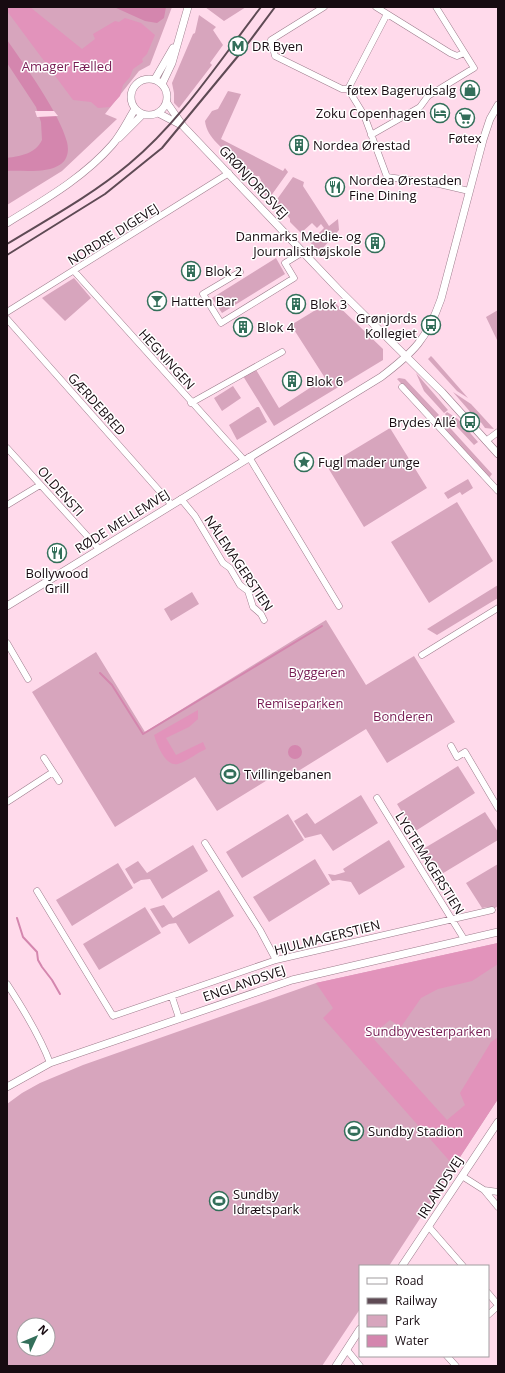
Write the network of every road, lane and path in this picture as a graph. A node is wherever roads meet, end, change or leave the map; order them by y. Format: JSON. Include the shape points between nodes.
{"nodes":[{"id":1,"x":188,"y":7,"type":"edge"},
{"id":2,"x":324,"y":7,"type":"edge"},
{"id":3,"x":376,"y":7,"type":"edge"},
{"id":4,"x":436,"y":7,"type":"edge"},
{"id":5,"x":387,"y":14,"type":"junction"},
{"id":6,"x":177,"y":43,"type":"junction"},
{"id":7,"x":464,"y":53,"type":"junction"},
{"id":8,"x":155,"y":79,"type":"junction"},
{"id":9,"x":162,"y":84,"type":"junction"},
{"id":10,"x":348,"y":89,"type":"junction"},
{"id":11,"x":167,"y":102,"type":"junction"},
{"id":12,"x":498,"y":105,"type":"edge"},
{"id":13,"x":135,"y":109,"type":"junction"},
{"id":14,"x":158,"y":113,"type":"junction"},
{"id":15,"x":143,"y":114,"type":"junction"},
{"id":16,"x":183,"y":126,"type":"junction"},
{"id":17,"x":371,"y":135,"type":"junction"},
{"id":18,"x":116,"y":140,"type":"junction"},
{"id":19,"x":229,"y":173,"type":"junction"},
{"id":20,"x":469,"y":191,"type":"junction"},
{"id":21,"x":7,"y":223,"type":"edge"},
{"id":22,"x":303,"y":252,"type":"junction"},
{"id":23,"x":74,"y":272,"type":"junction"},
{"id":24,"x":240,"y":272,"type":"dead end"},
{"id":25,"x":7,"y":312,"type":"edge"},
{"id":26,"x":7,"y":319,"type":"edge"},
{"id":27,"x":282,"y":352,"type":"dead end"},
{"id":28,"x":407,"y":358,"type":"junction"},
{"id":29,"x":402,"y":387,"type":"dead end"},
{"id":30,"x":191,"y":403,"type":"junction"},
{"id":31,"x":498,"y":432,"type":"edge"},
{"id":32,"x":486,"y":441,"type":"junction"},
{"id":33,"x":7,"y":448,"type":"edge"},
{"id":34,"x":498,"y":454,"type":"edge"},
{"id":35,"x":247,"y":459,"type":"junction"},
{"id":36,"x":40,"y":485,"type":"junction"},
{"id":37,"x":498,"y":491,"type":"edge"},
{"id":38,"x":181,"y":499,"type":"junction"},
{"id":39,"x":171,"y":504,"type":"junction"},
{"id":40,"x":7,"y":505,"type":"edge"},
{"id":41,"x":99,"y":549,"type":"junction"},
{"id":42,"x":7,"y":606,"type":"edge"},
{"id":43,"x":339,"y":606,"type":"dead end"},
{"id":44,"x":498,"y":608,"type":"edge"},
{"id":45,"x":264,"y":620,"type":"dead end"},
{"id":46,"x":7,"y":643,"type":"edge"},
{"id":47,"x":422,"y":655,"type":"dead end"},
{"id":48,"x":28,"y":679,"type":"dead end"},
{"id":49,"x":451,"y":746,"type":"dead end"},
{"id":50,"x":44,"y":758,"type":"dead end"},
{"id":51,"x":53,"y":772,"type":"junction"},
{"id":52,"x":59,"y":781,"type":"dead end"},
{"id":53,"x":377,"y":798,"type":"dead end"},
{"id":54,"x":7,"y":802,"type":"edge"},
{"id":55,"x":498,"y":808,"type":"edge"},
{"id":56,"x":205,"y":843,"type":"dead end"},
{"id":57,"x":37,"y":891,"type":"dead end"},
{"id":58,"x":492,"y":910,"type":"dead end"},
{"id":59,"x":452,"y":918,"type":"junction"},
{"id":60,"x":498,"y":932,"type":"edge"},
{"id":61,"x":464,"y":939,"type":"junction"},
{"id":62,"x":276,"y":960,"type":"junction"},
{"id":63,"x":7,"y":984,"type":"edge"},
{"id":64,"x":172,"y":997,"type":"junction"},
{"id":65,"x":178,"y":1018,"type":"junction"},
{"id":66,"x":50,"y":1063,"type":"junction"},
{"id":67,"x":7,"y":1087,"type":"edge"},
{"id":68,"x":498,"y":1122,"type":"edge"},
{"id":69,"x":462,"y":1176,"type":"junction"},
{"id":70,"x":484,"y":1190,"type":"junction"},
{"id":71,"x":498,"y":1192,"type":"edge"},
{"id":72,"x":498,"y":1207,"type":"edge"},
{"id":73,"x":429,"y":1227,"type":"junction"},
{"id":74,"x":403,"y":1265,"type":"edge"},
{"id":75,"x":462,"y":1265,"type":"edge"},
{"id":76,"x":489,"y":1295,"type":"edge"},
{"id":77,"x":498,"y":1305,"type":"edge"},
{"id":78,"x":489,"y":1314,"type":"edge"},
{"id":79,"x":359,"y":1331,"type":"edge"},
{"id":80,"x":347,"y":1350,"type":"junction"},
{"id":81,"x":448,"y":1357,"type":"edge"},
{"id":82,"x":336,"y":1366,"type":"edge"},
{"id":83,"x":360,"y":1366,"type":"edge"},
{"id":84,"x":456,"y":1366,"type":"edge"}],
"edges":[{"from":1,"to":6,"type":"street"},
{"from":2,"to":10,"type":"street","via":[[271,40],[275,56],[342,89]]},
{"from":3,"to":5,"type":"street"},
{"from":4,"to":7,"type":"street"},
{"from":5,"to":7,"type":"street","via":[[450,53],[457,56]]},
{"from":5,"to":10,"type":"street"},
{"from":6,"to":8,"type":"street"},
{"from":6,"to":9,"type":"street","via":[[172,63]]},
{"from":7,"to":17,"type":"street","via":[[474,68],[428,96],[420,107]]},
{"from":8,"to":9,"type":"street"},
{"from":8,"to":13,"type":"street","via":[[141,80],[134,87],[131,98]]},
{"from":9,"to":11,"type":"street","via":[[167,93]]},
{"from":10,"to":17,"type":"street","via":[[364,115]]},
{"from":11,"to":14,"type":"street"},
{"from":11,"to":16,"type":"street","name":"GRØNJORDSVEJ"},
{"from":12,"to":20,"type":"street","name":"RØDE MELLEMVEJ","via":[[490,119]]},
{"from":13,"to":15,"type":"street"},
{"from":13,"to":18,"type":"street"},
{"from":14,"to":15,"type":"street"},
{"from":14,"to":16,"type":"street","name":"GRØNJORDSVEJ"},
{"from":15,"to":18,"type":"street"},
{"from":16,"to":19,"type":"street","name":"GRØNJORDSVEJ"},
{"from":17,"to":20,"type":"street","via":[[387,178],[439,184]]},
{"from":18,"to":21,"type":"street","via":[[93,164],[68,184]]},
{"from":19,"to":22,"type":"street","name":"GRØNJORDSVEJ"},
{"from":19,"to":23,"type":"street","name":"NORDRE DIGEVEJ"},
{"from":20,"to":28,"type":"street","name":"RØDE MELLEMVEJ","via":[[441,299],[425,335]]},
{"from":22,"to":24,"type":"street","via":[[284,263],[294,278],[221,323],[203,294]]},
{"from":22,"to":28,"type":"street","name":"GRØNJORDSVEJ"},
{"from":23,"to":25,"type":"street","name":"NORDRE DIGEVEJ"},
{"from":23,"to":30,"type":"street","name":"HEGNINGEN"},
{"from":26,"to":39,"type":"street","name":"GÆRDEBRED"},
{"from":27,"to":30,"type":"street"},
{"from":28,"to":32,"type":"street","name":"GRØNJORDSVEJ"},
{"from":28,"to":35,"type":"street","name":"RØDE MELLEMVEJ","via":[[381,377]]},
{"from":29,"to":37,"type":"street"},
{"from":30,"to":35,"type":"street","name":"HEGNINGEN"},
{"from":31,"to":32,"type":"street"},
{"from":32,"to":34,"type":"street","name":"GRØNJORDSVEJ"},
{"from":33,"to":36,"type":"street","name":"OLDENSTI"},
{"from":35,"to":38,"type":"street","name":"RØDE MELLEMVEJ"},
{"from":35,"to":43,"type":"street"},
{"from":36,"to":40,"type":"street"},
{"from":36,"to":41,"type":"street","name":"OLDENSTI"},
{"from":38,"to":39,"type":"street","name":"RØDE MELLEMVEJ"},
{"from":38,"to":45,"type":"street","name":"NÅLEMAGERSTIEN","via":[[195,516],[223,563],[248,591],[253,607]]},
{"from":39,"to":41,"type":"street","name":"RØDE MELLEMVEJ"},
{"from":41,"to":42,"type":"street","name":"RØDE MELLEMVEJ"},
{"from":44,"to":47,"type":"street"},
{"from":46,"to":48,"type":"street"},
{"from":49,"to":55,"type":"street","via":[[457,757],[465,752]]},
{"from":50,"to":51,"type":"street"},
{"from":51,"to":52,"type":"street"},
{"from":51,"to":54,"type":"street"},
{"from":53,"to":59,"type":"street","name":"LYGTEMAGERSTIEN"},
{"from":56,"to":62,"type":"street"},
{"from":57,"to":64,"type":"street","name":"HJULMAGERSTIEN","via":[[113,1016]]},
{"from":58,"to":59,"type":"street","name":"HJULMAGERSTIEN"},
{"from":59,"to":61,"type":"street","name":"LYGTEMAGERSTIEN"},
{"from":59,"to":62,"type":"street","name":"HJULMAGERSTIEN"},
{"from":60,"to":61,"type":"street","name":"ENGLANDSVEJ"},
{"from":61,"to":65,"type":"street","name":"ENGLANDSVEJ","via":[[292,980]]},
{"from":62,"to":64,"type":"street","name":"HJULMAGERSTIEN"},
{"from":63,"to":66,"type":"street","via":[[42,1042]]},
{"from":64,"to":65,"type":"street"},
{"from":65,"to":66,"type":"street","name":"ENGLANDSVEJ"},
{"from":66,"to":67,"type":"street","name":"ENGLANDSVEJ"},
{"from":68,"to":69,"type":"street","name":"IRLANDSVEJ"},
{"from":69,"to":70,"type":"street"},
{"from":69,"to":73,"type":"street","name":"IRLANDSVEJ"},
{"from":70,"to":71,"type":"street"},
{"from":70,"to":72,"type":"street"},
{"from":73,"to":74,"type":"street","name":"IRLANDSVEJ"},
{"from":73,"to":75,"type":"street"},
{"from":76,"to":77,"type":"street"},
{"from":77,"to":78,"type":"street"},
{"from":79,"to":80,"type":"street"},
{"from":80,"to":82,"type":"street"},
{"from":80,"to":83,"type":"street"},
{"from":81,"to":84,"type":"street"}]}
